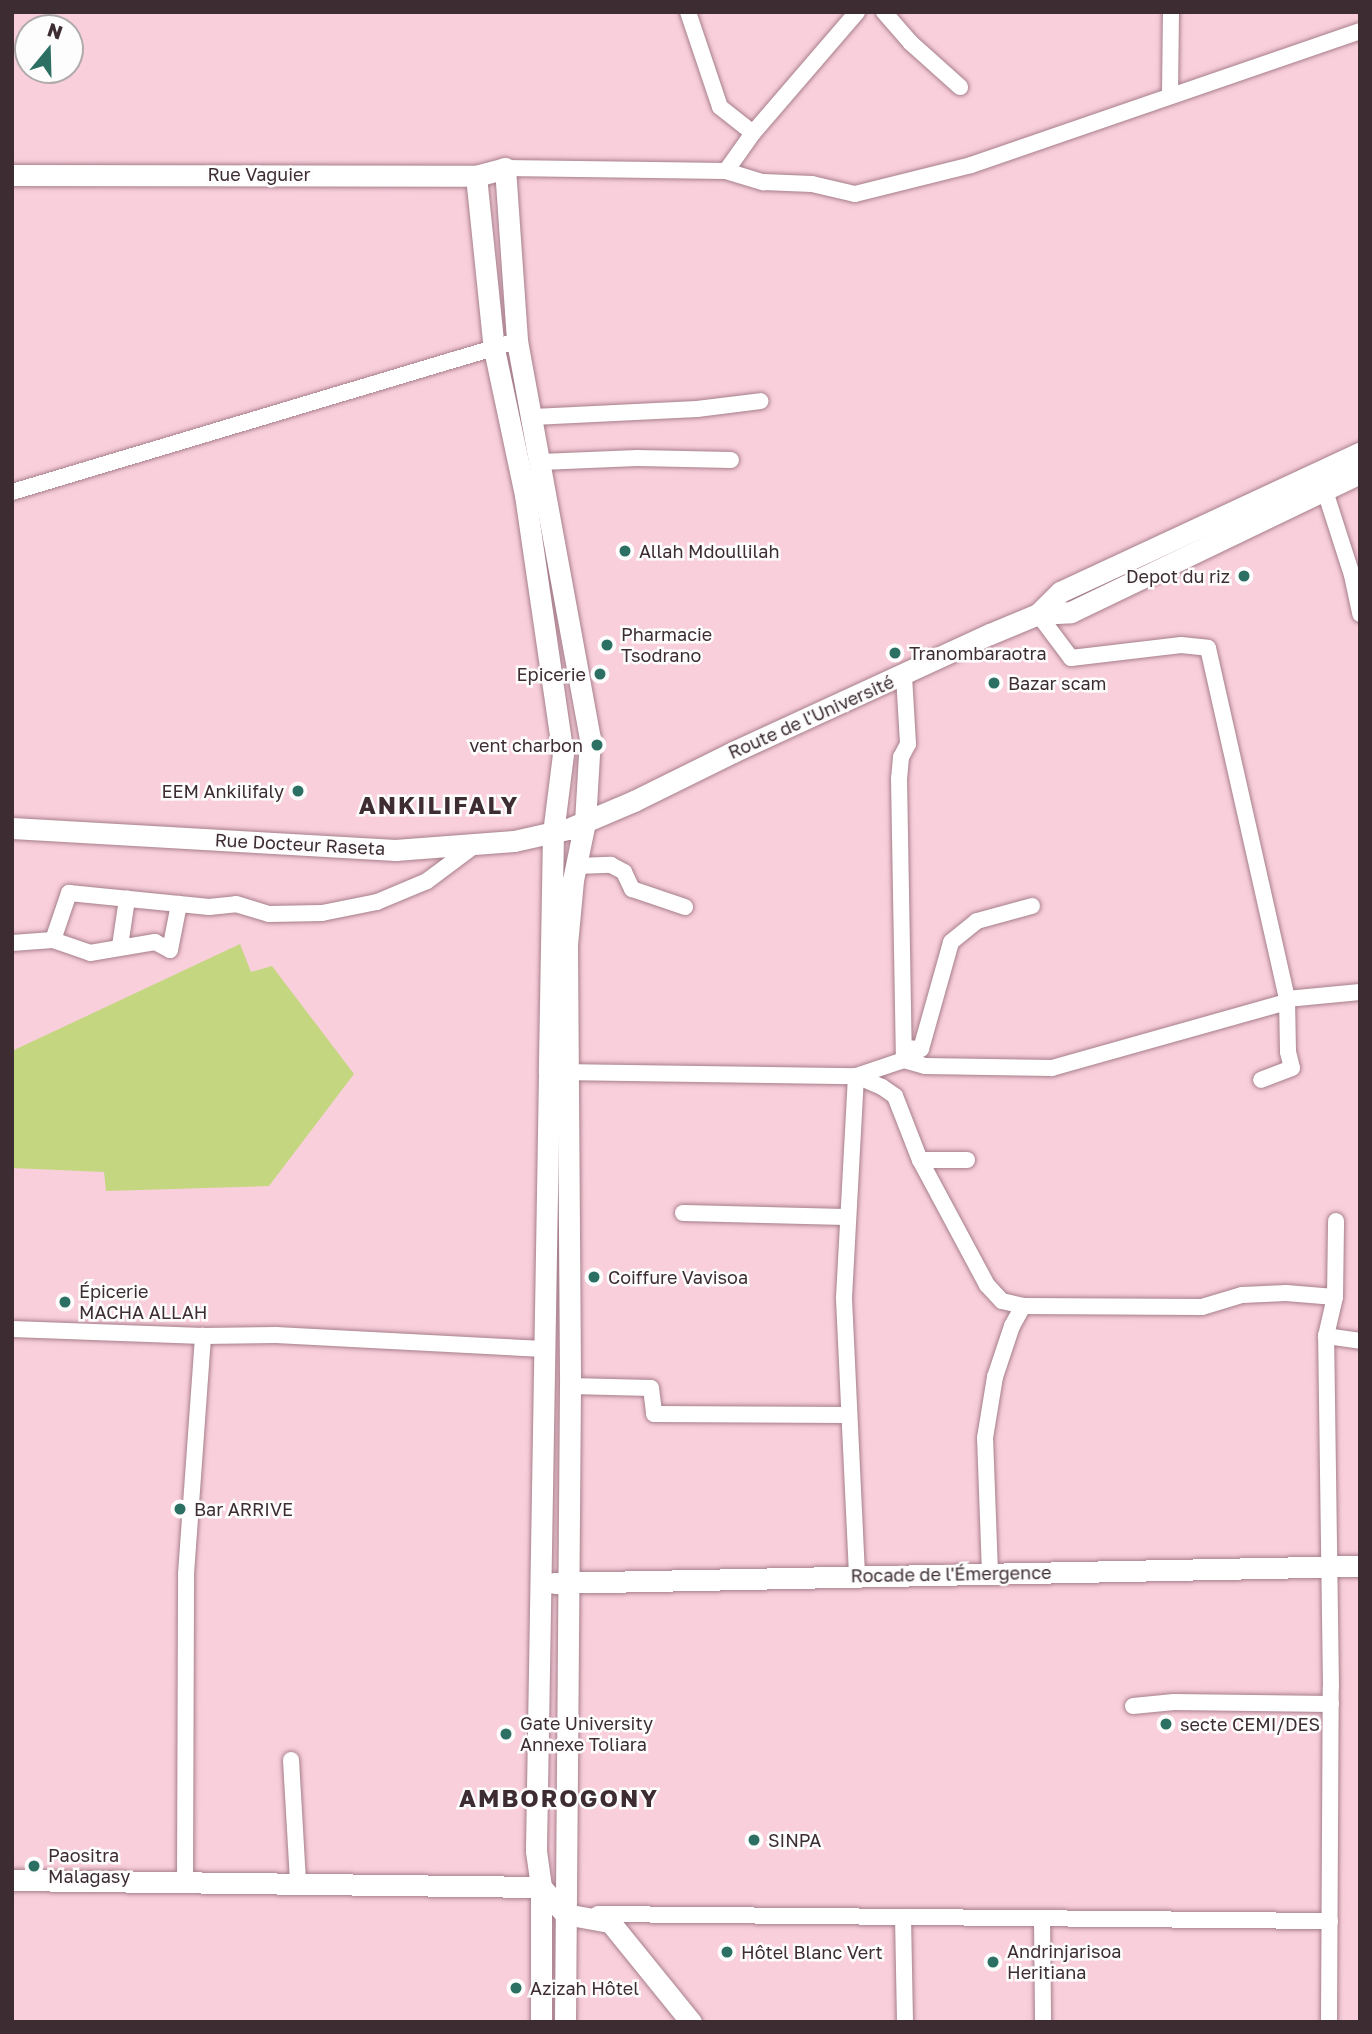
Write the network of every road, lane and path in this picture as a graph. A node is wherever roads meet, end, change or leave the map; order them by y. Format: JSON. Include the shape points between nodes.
{"nodes":[{"id":1,"x":688,"y":12,"type":"edge"},
{"id":2,"x":857,"y":12,"type":"edge"},
{"id":3,"x":884,"y":12,"type":"edge"},
{"id":4,"x":1171,"y":12,"type":"edge"},
{"id":5,"x":1360,"y":31,"type":"edge"},
{"id":6,"x":960,"y":87,"type":"dead end"},
{"id":7,"x":1170,"y":94,"type":"junction"},
{"id":8,"x":753,"y":133,"type":"junction"},
{"id":9,"x":505,"y":168,"type":"junction"},
{"id":10,"x":726,"y":172,"type":"junction"},
{"id":11,"x":12,"y":175,"type":"edge"},
{"id":12,"x":476,"y":176,"type":"junction"},
{"id":13,"x":517,"y":341,"type":"junction"},
{"id":14,"x":494,"y":349,"type":"junction"},
{"id":15,"x":761,"y":401,"type":"dead end"},
{"id":16,"x":533,"y":417,"type":"junction"},
{"id":17,"x":1360,"y":453,"type":"edge"},
{"id":18,"x":731,"y":460,"type":"dead end"},
{"id":19,"x":541,"y":462,"type":"junction"},
{"id":20,"x":1360,"y":473,"type":"edge"},
{"id":21,"x":1325,"y":491,"type":"junction"},
{"id":22,"x":12,"y":492,"type":"edge"},
{"id":23,"x":1038,"y":614,"type":"junction"},
{"id":24,"x":1360,"y":614,"type":"edge"},
{"id":25,"x":904,"y":676,"type":"junction"},
{"id":26,"x":585,"y":822,"type":"junction"},
{"id":27,"x":12,"y":828,"type":"edge"},
{"id":28,"x":553,"y":832,"type":"junction"},
{"id":29,"x":474,"y":846,"type":"junction"},
{"id":30,"x":576,"y":866,"type":"junction"},
{"id":31,"x":127,"y":899,"type":"junction"},
{"id":32,"x":179,"y":904,"type":"junction"},
{"id":33,"x":1032,"y":906,"type":"dead end"},
{"id":34,"x":685,"y":907,"type":"dead end"},
{"id":35,"x":53,"y":940,"type":"junction"},
{"id":36,"x":12,"y":943,"type":"edge"},
{"id":37,"x":120,"y":946,"type":"junction"},
{"id":38,"x":1360,"y":992,"type":"edge"},
{"id":39,"x":1287,"y":1001,"type":"junction"},
{"id":40,"x":904,"y":1054,"type":"junction"},
{"id":41,"x":557,"y":1072,"type":"junction"},
{"id":42,"x":856,"y":1076,"type":"junction"},
{"id":43,"x":1261,"y":1080,"type":"dead end"},
{"id":44,"x":920,"y":1160,"type":"junction"},
{"id":45,"x":967,"y":1160,"type":"dead end"},
{"id":46,"x":683,"y":1213,"type":"dead end"},
{"id":47,"x":847,"y":1217,"type":"junction"},
{"id":48,"x":1335,"y":1221,"type":"dead end"},
{"id":49,"x":1335,"y":1297,"type":"junction"},
{"id":50,"x":1023,"y":1306,"type":"junction"},
{"id":51,"x":12,"y":1329,"type":"edge"},
{"id":52,"x":203,"y":1336,"type":"junction"},
{"id":53,"x":1326,"y":1336,"type":"junction"},
{"id":54,"x":1360,"y":1341,"type":"edge"},
{"id":55,"x":545,"y":1349,"type":"junction"},
{"id":56,"x":570,"y":1386,"type":"junction"},
{"id":57,"x":848,"y":1415,"type":"junction"},
{"id":58,"x":1330,"y":1566,"type":"junction"},
{"id":59,"x":1360,"y":1566,"type":"edge"},
{"id":60,"x":990,"y":1573,"type":"junction"},
{"id":61,"x":857,"y":1575,"type":"junction"},
{"id":62,"x":542,"y":1583,"type":"junction"},
{"id":63,"x":566,"y":1583,"type":"junction"},
{"id":64,"x":1331,"y":1704,"type":"junction"},
{"id":65,"x":1133,"y":1706,"type":"dead end"},
{"id":66,"x":292,"y":1760,"type":"dead end"},
{"id":67,"x":12,"y":1880,"type":"edge"},
{"id":68,"x":185,"y":1882,"type":"junction"},
{"id":69,"x":298,"y":1884,"type":"junction"},
{"id":70,"x":541,"y":1887,"type":"junction"},
{"id":71,"x":565,"y":1914,"type":"junction"},
{"id":72,"x":903,"y":1917,"type":"junction"},
{"id":73,"x":1042,"y":1918,"type":"junction"},
{"id":74,"x":1330,"y":1921,"type":"junction"},
{"id":75,"x":541,"y":2022,"type":"edge"},
{"id":76,"x":565,"y":2022,"type":"edge"},
{"id":77,"x":691,"y":2022,"type":"edge"},
{"id":78,"x":905,"y":2022,"type":"edge"},
{"id":79,"x":1043,"y":2022,"type":"edge"},
{"id":80,"x":1329,"y":2022,"type":"edge"}],
"edges":[{"from":1,"to":8,"type":"street","via":[[720,107]]},
{"from":2,"to":8,"type":"street"},
{"from":3,"to":6,"type":"street"},
{"from":4,"to":7,"type":"street"},
{"from":5,"to":7,"type":"street"},
{"from":7,"to":10,"type":"street","via":[[971,164],[855,194],[812,184],[763,182]]},
{"from":8,"to":10,"type":"street"},
{"from":9,"to":10,"type":"street"},
{"from":9,"to":12,"type":"main road","name":"Rue Vaguier"},
{"from":9,"to":13,"type":"main road"},
{"from":11,"to":12,"type":"main road","name":"Rue Vaguier"},
{"from":12,"to":14,"type":"main road"},
{"from":13,"to":14,"type":"street"},
{"from":13,"to":16,"type":"main road"},
{"from":14,"to":22,"type":"street"},
{"from":14,"to":28,"type":"main road","via":[[525,495],[563,754]]},
{"from":15,"to":16,"type":"street","via":[[697,409]]},
{"from":16,"to":19,"type":"main road"},
{"from":17,"to":23,"type":"main road","name":"Route de l'Université","via":[[1060,592]]},
{"from":18,"to":19,"type":"street"},
{"from":19,"to":26,"type":"main road","via":[[590,738]]},
{"from":20,"to":21,"type":"main road","name":"Route de l'Université"},
{"from":21,"to":23,"type":"main road","name":"Route de l'Université","via":[[1071,612]]},
{"from":21,"to":24,"type":"street"},
{"from":23,"to":25,"type":"main road","name":"Route de l'Université"},
{"from":23,"to":39,"type":"street","via":[[1071,659],[1181,645],[1208,648]]},
{"from":25,"to":26,"type":"main road","name":"Route de l'Université"},
{"from":25,"to":40,"type":"street","via":[[908,744],[899,778]]},
{"from":26,"to":28,"type":"main road","name":"Rue Docteur Raseta"},
{"from":26,"to":30,"type":"main road"},
{"from":27,"to":29,"type":"main road","name":"Rue Docteur Raseta","via":[[395,850]]},
{"from":28,"to":29,"type":"main road","name":"Rue Docteur Raseta"},
{"from":28,"to":41,"type":"main road"},
{"from":29,"to":32,"type":"street","via":[[427,881],[377,902],[322,913],[269,914],[236,904]]},
{"from":30,"to":34,"type":"street","via":[[611,865],[624,872],[632,889]]},
{"from":30,"to":41,"type":"main road"},
{"from":31,"to":32,"type":"street"},
{"from":31,"to":35,"type":"street","via":[[69,893]]},
{"from":31,"to":37,"type":"street"},
{"from":32,"to":37,"type":"street","via":[[170,950],[155,942]]},
{"from":33,"to":40,"type":"street","via":[[977,921],[951,942],[921,1049]]},
{"from":35,"to":36,"type":"street"},
{"from":35,"to":37,"type":"street","via":[[90,953]]},
{"from":38,"to":39,"type":"street"},
{"from":39,"to":40,"type":"street","via":[[1052,1068],[925,1066]]},
{"from":39,"to":43,"type":"street","via":[[1292,1068]]},
{"from":40,"to":42,"type":"street"},
{"from":41,"to":42,"type":"street"},
{"from":41,"to":55,"type":"main road"},
{"from":41,"to":56,"type":"main road"},
{"from":42,"to":44,"type":"street","via":[[895,1096]]},
{"from":42,"to":47,"type":"street"},
{"from":44,"to":45,"type":"street"},
{"from":44,"to":50,"type":"street","via":[[987,1285],[1002,1301]]},
{"from":46,"to":47,"type":"street"},
{"from":47,"to":57,"type":"street"},
{"from":48,"to":49,"type":"street"},
{"from":49,"to":50,"type":"street","via":[[1241,1295],[1202,1307]]},
{"from":49,"to":53,"type":"street"},
{"from":50,"to":60,"type":"street","via":[[995,1377],[985,1438]]},
{"from":51,"to":52,"type":"street"},
{"from":52,"to":55,"type":"street","via":[[276,1335]]},
{"from":52,"to":68,"type":"street","via":[[186,1574]]},
{"from":53,"to":54,"type":"street"},
{"from":53,"to":58,"type":"street"},
{"from":55,"to":62,"type":"main road"},
{"from":56,"to":57,"type":"street","via":[[651,1388],[654,1413]]},
{"from":56,"to":63,"type":"main road"},
{"from":57,"to":61,"type":"street"},
{"from":58,"to":59,"type":"main road","name":"Rocade de l'Émergence"},
{"from":58,"to":60,"type":"main road","name":"Rocade de l'Émergence"},
{"from":58,"to":64,"type":"street"},
{"from":60,"to":61,"type":"main road","name":"Rocade de l'Émergence"},
{"from":61,"to":63,"type":"main road","name":"Rocade de l'Émergence"},
{"from":62,"to":63,"type":"main road","name":"Rocade de l'Émergence"},
{"from":62,"to":70,"type":"main road","via":[[536,1851]]},
{"from":63,"to":71,"type":"main road"},
{"from":64,"to":65,"type":"street","via":[[1174,1702]]},
{"from":64,"to":74,"type":"street"},
{"from":66,"to":69,"type":"street"},
{"from":67,"to":68,"type":"main road"},
{"from":68,"to":69,"type":"main road"},
{"from":69,"to":70,"type":"main road"},
{"from":70,"to":71,"type":"main road"},
{"from":70,"to":75,"type":"main road"},
{"from":71,"to":72,"type":"street"},
{"from":71,"to":76,"type":"main road"},
{"from":71,"to":77,"type":"main road","via":[[610,1922]]},
{"from":72,"to":73,"type":"street"},
{"from":72,"to":78,"type":"street"},
{"from":73,"to":74,"type":"street"},
{"from":73,"to":79,"type":"street"},
{"from":74,"to":80,"type":"street"}]}
